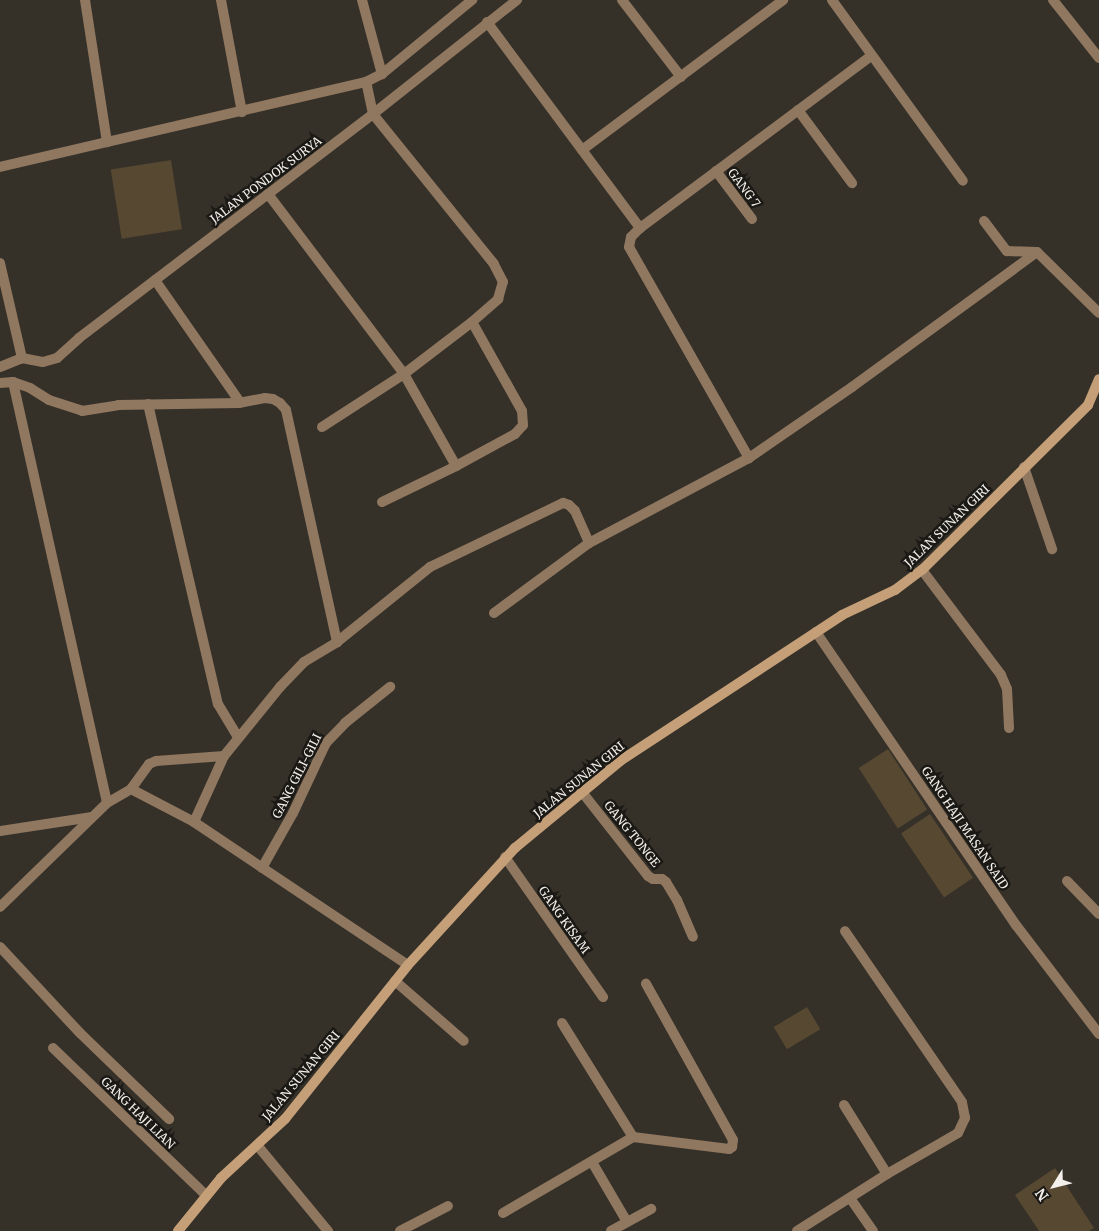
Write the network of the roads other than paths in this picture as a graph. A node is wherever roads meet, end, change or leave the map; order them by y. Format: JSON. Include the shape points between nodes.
{"nodes":[{"id":1,"x":85,"y":0,"type":"edge"},
{"id":2,"x":221,"y":0,"type":"edge"},
{"id":3,"x":362,"y":0,"type":"edge"},
{"id":4,"x":472,"y":0,"type":"edge"},
{"id":5,"x":518,"y":0,"type":"edge"},
{"id":6,"x":622,"y":0,"type":"edge"},
{"id":7,"x":783,"y":0,"type":"edge"},
{"id":8,"x":832,"y":0,"type":"edge"},
{"id":9,"x":1053,"y":0,"type":"edge"},
{"id":10,"x":770,"y":4,"type":"edge"},
{"id":11,"x":487,"y":22,"type":"junction"},
{"id":12,"x":871,"y":56,"type":"junction"},
{"id":13,"x":1099,"y":58,"type":"edge"},
{"id":14,"x":382,"y":74,"type":"junction"},
{"id":15,"x":681,"y":77,"type":"junction"},
{"id":16,"x":366,"y":82,"type":"junction"},
{"id":17,"x":798,"y":110,"type":"junction"},
{"id":18,"x":242,"y":112,"type":"junction"},
{"id":19,"x":373,"y":114,"type":"junction"},
{"id":20,"x":107,"y":142,"type":"junction"},
{"id":21,"x":582,"y":150,"type":"junction"},
{"id":22,"x":0,"y":167,"type":"edge"},
{"id":23,"x":716,"y":171,"type":"junction"},
{"id":24,"x":963,"y":181,"type":"dead end"},
{"id":25,"x":852,"y":183,"type":"dead end"},
{"id":26,"x":268,"y":194,"type":"junction"},
{"id":27,"x":752,"y":220,"type":"dead end"},
{"id":28,"x":984,"y":221,"type":"dead end"},
{"id":29,"x":640,"y":228,"type":"junction"},
{"id":30,"x":1037,"y":252,"type":"junction"},
{"id":31,"x":0,"y":263,"type":"edge"},
{"id":32,"x":154,"y":280,"type":"junction"},
{"id":33,"x":1099,"y":313,"type":"edge"},
{"id":34,"x":472,"y":322,"type":"junction"},
{"id":35,"x":22,"y":358,"type":"junction"},
{"id":36,"x":0,"y":367,"type":"edge"},
{"id":37,"x":404,"y":374,"type":"junction"},
{"id":38,"x":1099,"y":379,"type":"edge"},
{"id":39,"x":0,"y":382,"type":"edge"},
{"id":40,"x":13,"y":382,"type":"junction"},
{"id":41,"x":238,"y":401,"type":"dead end"},
{"id":42,"x":148,"y":404,"type":"junction"},
{"id":43,"x":322,"y":427,"type":"dead end"},
{"id":44,"x":749,"y":458,"type":"junction"},
{"id":45,"x":456,"y":466,"type":"junction"},
{"id":46,"x":1024,"y":467,"type":"junction"},
{"id":47,"x":382,"y":502,"type":"dead end"},
{"id":48,"x":589,"y":543,"type":"junction"},
{"id":49,"x":1052,"y":549,"type":"dead end"},
{"id":50,"x":922,"y":570,"type":"junction"},
{"id":51,"x":494,"y":613,"type":"dead end"},
{"id":52,"x":816,"y":632,"type":"junction"},
{"id":53,"x":337,"y":642,"type":"junction"},
{"id":54,"x":390,"y":687,"type":"dead end"},
{"id":55,"x":1009,"y":728,"type":"dead end"},
{"id":56,"x":238,"y":737,"type":"junction"},
{"id":57,"x":224,"y":756,"type":"junction"},
{"id":58,"x":130,"y":789,"type":"junction"},
{"id":59,"x":582,"y":792,"type":"junction"},
{"id":60,"x":107,"y":802,"type":"junction"},
{"id":61,"x":92,"y":817,"type":"junction"},
{"id":62,"x":194,"y":822,"type":"junction"},
{"id":63,"x":0,"y":831,"type":"edge"},
{"id":64,"x":505,"y":857,"type":"junction"},
{"id":65,"x":262,"y":868,"type":"junction"},
{"id":66,"x":1067,"y":881,"type":"dead end"},
{"id":67,"x":0,"y":907,"type":"edge"},
{"id":68,"x":1099,"y":914,"type":"edge"},
{"id":69,"x":845,"y":931,"type":"dead end"},
{"id":70,"x":693,"y":937,"type":"dead end"},
{"id":71,"x":0,"y":947,"type":"edge"},
{"id":72,"x":408,"y":965,"type":"junction"},
{"id":73,"x":395,"y":981,"type":"junction"},
{"id":74,"x":646,"y":984,"type":"dead end"},
{"id":75,"x":604,"y":997,"type":"dead end"},
{"id":76,"x":562,"y":1023,"type":"dead end"},
{"id":77,"x":1099,"y":1034,"type":"edge"},
{"id":78,"x":464,"y":1041,"type":"dead end"},
{"id":79,"x":53,"y":1048,"type":"dead end"},
{"id":80,"x":844,"y":1105,"type":"dead end"},
{"id":81,"x":169,"y":1119,"type":"dead end"},
{"id":82,"x":633,"y":1137,"type":"junction"},
{"id":83,"x":257,"y":1145,"type":"junction"},
{"id":84,"x":592,"y":1162,"type":"junction"},
{"id":85,"x":887,"y":1174,"type":"junction"},
{"id":86,"x":206,"y":1195,"type":"junction"},
{"id":87,"x":850,"y":1198,"type":"junction"},
{"id":88,"x":448,"y":1206,"type":"dead end"},
{"id":89,"x":651,"y":1209,"type":"dead end"},
{"id":90,"x":503,"y":1214,"type":"dead end"},
{"id":91,"x":627,"y":1222,"type":"junction"},
{"id":92,"x":178,"y":1231,"type":"edge"},
{"id":93,"x":328,"y":1231,"type":"edge"},
{"id":94,"x":400,"y":1231,"type":"edge"},
{"id":95,"x":611,"y":1231,"type":"edge"},
{"id":96,"x":797,"y":1231,"type":"edge"},
{"id":97,"x":873,"y":1231,"type":"edge"}],
"edges":[{"from":1,"to":20,"type":"street"},
{"from":2,"to":18,"type":"street"},
{"from":3,"to":14,"type":"street"},
{"from":4,"to":14,"type":"street"},
{"from":5,"to":11,"type":"street","name":"JALAN PONDOK SURYA"},
{"from":6,"to":15,"type":"street"},
{"from":7,"to":10,"type":"street"},
{"from":8,"to":12,"type":"street"},
{"from":9,"to":13,"type":"street"},
{"from":10,"to":15,"type":"street"},
{"from":11,"to":19,"type":"street","name":"JALAN PONDOK SURYA"},
{"from":11,"to":21,"type":"street"},
{"from":12,"to":17,"type":"street"},
{"from":12,"to":24,"type":"street"},
{"from":14,"to":16,"type":"street"},
{"from":15,"to":21,"type":"street"},
{"from":16,"to":18,"type":"street"},
{"from":16,"to":19,"type":"street"},
{"from":17,"to":23,"type":"street"},
{"from":17,"to":25,"type":"street"},
{"from":18,"to":20,"type":"street"},
{"from":19,"to":26,"type":"street","name":"JALAN PONDOK SURYA"},
{"from":19,"to":34,"type":"street","via":[[494,264],[503,282],[498,299]]},
{"from":20,"to":22,"type":"street"},
{"from":21,"to":29,"type":"street"},
{"from":23,"to":27,"type":"street","name":"GANG 7"},
{"from":23,"to":29,"type":"street"},
{"from":26,"to":32,"type":"street","name":"JALAN PONDOK SURYA"},
{"from":26,"to":37,"type":"street"},
{"from":28,"to":30,"type":"street","via":[[1007,251]]},
{"from":29,"to":44,"type":"street","via":[[631,237],[629,247]]},
{"from":30,"to":33,"type":"street"},
{"from":30,"to":44,"type":"street"},
{"from":31,"to":35,"type":"street"},
{"from":32,"to":35,"type":"street","name":"JALAN PONDOK SURYA","via":[[57,358],[43,362]]},
{"from":32,"to":41,"type":"street"},
{"from":34,"to":37,"type":"street"},
{"from":34,"to":45,"type":"street","via":[[522,412],[523,425],[515,434]]},
{"from":35,"to":36,"type":"street"},
{"from":37,"to":43,"type":"street"},
{"from":37,"to":45,"type":"street"},
{"from":38,"to":46,"type":"street","name":"JALAN SUNAN GIRI","via":[[1088,405]]},
{"from":39,"to":40,"type":"street"},
{"from":40,"to":42,"type":"street","via":[[49,400],[82,411]]},
{"from":40,"to":60,"type":"street"},
{"from":42,"to":53,"type":"street","via":[[239,403],[265,398],[273,399],[286,410]]},
{"from":42,"to":56,"type":"street","via":[[218,704]]},
{"from":44,"to":48,"type":"street"},
{"from":45,"to":47,"type":"street"},
{"from":46,"to":49,"type":"street"},
{"from":46,"to":50,"type":"street","name":"JALAN SUNAN GIRI"},
{"from":48,"to":51,"type":"street"},
{"from":48,"to":53,"type":"street","via":[[575,511],[563,503],[430,567]]},
{"from":50,"to":52,"type":"street","name":"JALAN SUNAN GIRI","via":[[895,590],[842,615]]},
{"from":50,"to":55,"type":"street","via":[[1001,675],[1007,689]]},
{"from":52,"to":59,"type":"street","name":"JALAN SUNAN GIRI","via":[[620,761]]},
{"from":52,"to":77,"type":"street","name":"GANG HAJI MASAN SAID","via":[[1016,925]]},
{"from":53,"to":56,"type":"street","via":[[304,662]]},
{"from":54,"to":65,"type":"street","name":"GANG GILI-GILI","via":[[345,723],[326,743],[293,813]]},
{"from":56,"to":57,"type":"street"},
{"from":57,"to":58,"type":"street","via":[[156,761],[149,764]]},
{"from":57,"to":62,"type":"street"},
{"from":58,"to":60,"type":"street"},
{"from":58,"to":62,"type":"street"},
{"from":59,"to":64,"type":"street","name":"JALAN SUNAN GIRI"},
{"from":59,"to":70,"type":"street","name":"GANG TONGE","via":[[648,876],[666,882]]},
{"from":60,"to":61,"type":"street"},
{"from":61,"to":63,"type":"street"},
{"from":61,"to":67,"type":"street"},
{"from":62,"to":65,"type":"street"},
{"from":64,"to":72,"type":"street","name":"JALAN SUNAN GIRI"},
{"from":64,"to":75,"type":"street","name":"GANG KISAM"},
{"from":65,"to":72,"type":"street"},
{"from":66,"to":68,"type":"street"},
{"from":69,"to":85,"type":"street","via":[[962,1102],[965,1118],[958,1133]]},
{"from":71,"to":81,"type":"street","via":[[80,1032]]},
{"from":72,"to":73,"type":"street","name":"JALAN SUNAN GIRI"},
{"from":73,"to":78,"type":"street"},
{"from":73,"to":83,"type":"street","name":"JALAN SUNAN GIRI","via":[[285,1119]]},
{"from":74,"to":82,"type":"street","via":[[733,1140],[729,1149]]},
{"from":76,"to":82,"type":"street"},
{"from":79,"to":86,"type":"street","name":"GANG HAJI LIAN"},
{"from":80,"to":85,"type":"street"},
{"from":82,"to":84,"type":"street"},
{"from":83,"to":86,"type":"street","name":"JALAN SUNAN GIRI"},
{"from":83,"to":93,"type":"street"},
{"from":84,"to":90,"type":"street"},
{"from":84,"to":91,"type":"street"},
{"from":85,"to":87,"type":"street"},
{"from":86,"to":92,"type":"street","name":"JALAN SUNAN GIRI"},
{"from":87,"to":96,"type":"street"},
{"from":87,"to":97,"type":"street"},
{"from":88,"to":94,"type":"street"},
{"from":89,"to":91,"type":"street"},
{"from":91,"to":95,"type":"street"}]}
